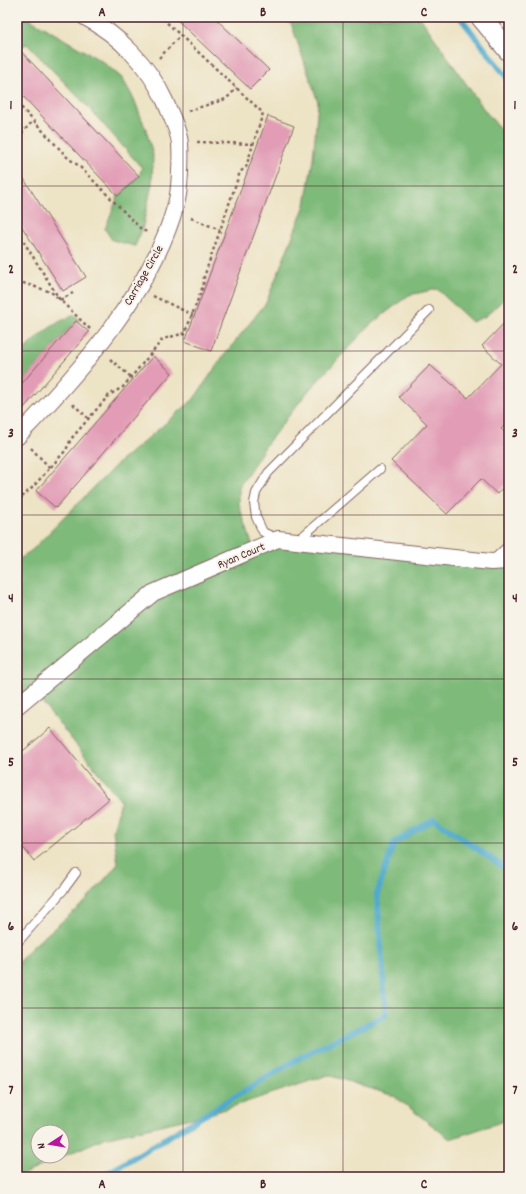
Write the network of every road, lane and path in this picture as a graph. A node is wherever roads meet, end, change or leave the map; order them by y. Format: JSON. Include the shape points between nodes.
{"nodes":[{"id":1,"x":22,"y":17,"type":"edge"},
{"id":2,"x":85,"y":17,"type":"edge"},
{"id":3,"x":161,"y":17,"type":"edge"},
{"id":4,"x":481,"y":17,"type":"edge"},
{"id":5,"x":17,"y":28,"type":"edge"},
{"id":6,"x":181,"y":36,"type":"junction"},
{"id":7,"x":509,"y":51,"type":"edge"},
{"id":8,"x":146,"y":69,"type":"junction"},
{"id":9,"x":237,"y":88,"type":"junction"},
{"id":10,"x":17,"y":103,"type":"edge"},
{"id":11,"x":171,"y":115,"type":"junction"},
{"id":12,"x":33,"y":121,"type":"junction"},
{"id":13,"x":17,"y":138,"type":"edge"},
{"id":14,"x":216,"y":142,"type":"dead end"},
{"id":15,"x":254,"y":144,"type":"junction"},
{"id":16,"x":173,"y":213,"type":"junction"},
{"id":17,"x":220,"y":230,"type":"junction"},
{"id":18,"x":17,"y":231,"type":"edge"},
{"id":19,"x":164,"y":239,"type":"junction"},
{"id":20,"x":17,"y":281,"type":"edge"},
{"id":21,"x":73,"y":293,"type":"dead end"},
{"id":22,"x":60,"y":300,"type":"junction"},
{"id":23,"x":168,"y":302,"type":"dead end"},
{"id":24,"x":429,"y":310,"type":"dead end"},
{"id":25,"x":192,"y":315,"type":"junction"},
{"id":26,"x":102,"y":339,"type":"junction"},
{"id":27,"x":125,"y":371,"type":"dead end"},
{"id":28,"x":131,"y":377,"type":"junction"},
{"id":29,"x":18,"y":436,"type":"edge"},
{"id":30,"x":50,"y":468,"type":"junction"},
{"id":31,"x":380,"y":469,"type":"dead end"},
{"id":32,"x":17,"y":501,"type":"edge"},
{"id":33,"x":278,"y":539,"type":"junction"},
{"id":34,"x":296,"y":541,"type":"junction"},
{"id":35,"x":509,"y":545,"type":"edge"},
{"id":36,"x":509,"y":561,"type":"edge"},
{"id":37,"x":491,"y":562,"type":"junction"},
{"id":38,"x":17,"y":706,"type":"edge"},
{"id":39,"x":76,"y":873,"type":"dead end"},
{"id":40,"x":17,"y":943,"type":"edge"}],
"edges":[{"from":1,"to":5,"type":"path"},
{"from":2,"to":8,"type":"street","name":"Carriage Circle","via":[[103,26]]},
{"from":3,"to":6,"type":"path"},
{"from":4,"to":7,"type":"street"},
{"from":6,"to":8,"type":"path","via":[[165,54]]},
{"from":6,"to":9,"type":"path"},
{"from":8,"to":11,"type":"street","name":"Carriage Circle","via":[[160,90]]},
{"from":9,"to":11,"type":"path","via":[[226,99]]},
{"from":9,"to":15,"type":"path","via":[[263,114]]},
{"from":10,"to":12,"type":"path"},
{"from":11,"to":16,"type":"street","name":"Carriage Circle","via":[[180,142],[176,203]]},
{"from":12,"to":13,"type":"path"},
{"from":12,"to":19,"type":"path","via":[[142,230]]},
{"from":14,"to":15,"type":"path"},
{"from":15,"to":17,"type":"path","via":[[246,167],[240,172]]},
{"from":16,"to":17,"type":"path","via":[[198,219]]},
{"from":16,"to":19,"type":"street","name":"Carriage Circle"},
{"from":17,"to":25,"type":"path"},
{"from":18,"to":22,"type":"path"},
{"from":19,"to":26,"type":"street","name":"Carriage Circle","via":[[138,288]]},
{"from":20,"to":22,"type":"path","via":[[51,292]]},
{"from":21,"to":22,"type":"path"},
{"from":22,"to":26,"type":"path"},
{"from":23,"to":25,"type":"path"},
{"from":24,"to":33,"type":"lane","via":[[268,473],[256,493],[254,504],[256,517],[263,532]]},
{"from":25,"to":28,"type":"path","via":[[185,333],[163,339]]},
{"from":26,"to":29,"type":"street","name":"Carriage Circle","via":[[93,354]]},
{"from":27,"to":28,"type":"path"},
{"from":28,"to":30,"type":"path","via":[[123,387],[109,395]]},
{"from":29,"to":30,"type":"path"},
{"from":30,"to":32,"type":"path"},
{"from":31,"to":34,"type":"lane"},
{"from":33,"to":34,"type":"street","name":"Ryan Court"},
{"from":33,"to":38,"type":"street","name":"Ryan Court","via":[[153,593]]},
{"from":34,"to":37,"type":"street","name":"Ryan Court"},
{"from":35,"to":37,"type":"lane"},
{"from":36,"to":37,"type":"street","name":"Ryan Court"},
{"from":39,"to":40,"type":"lane"}]}
